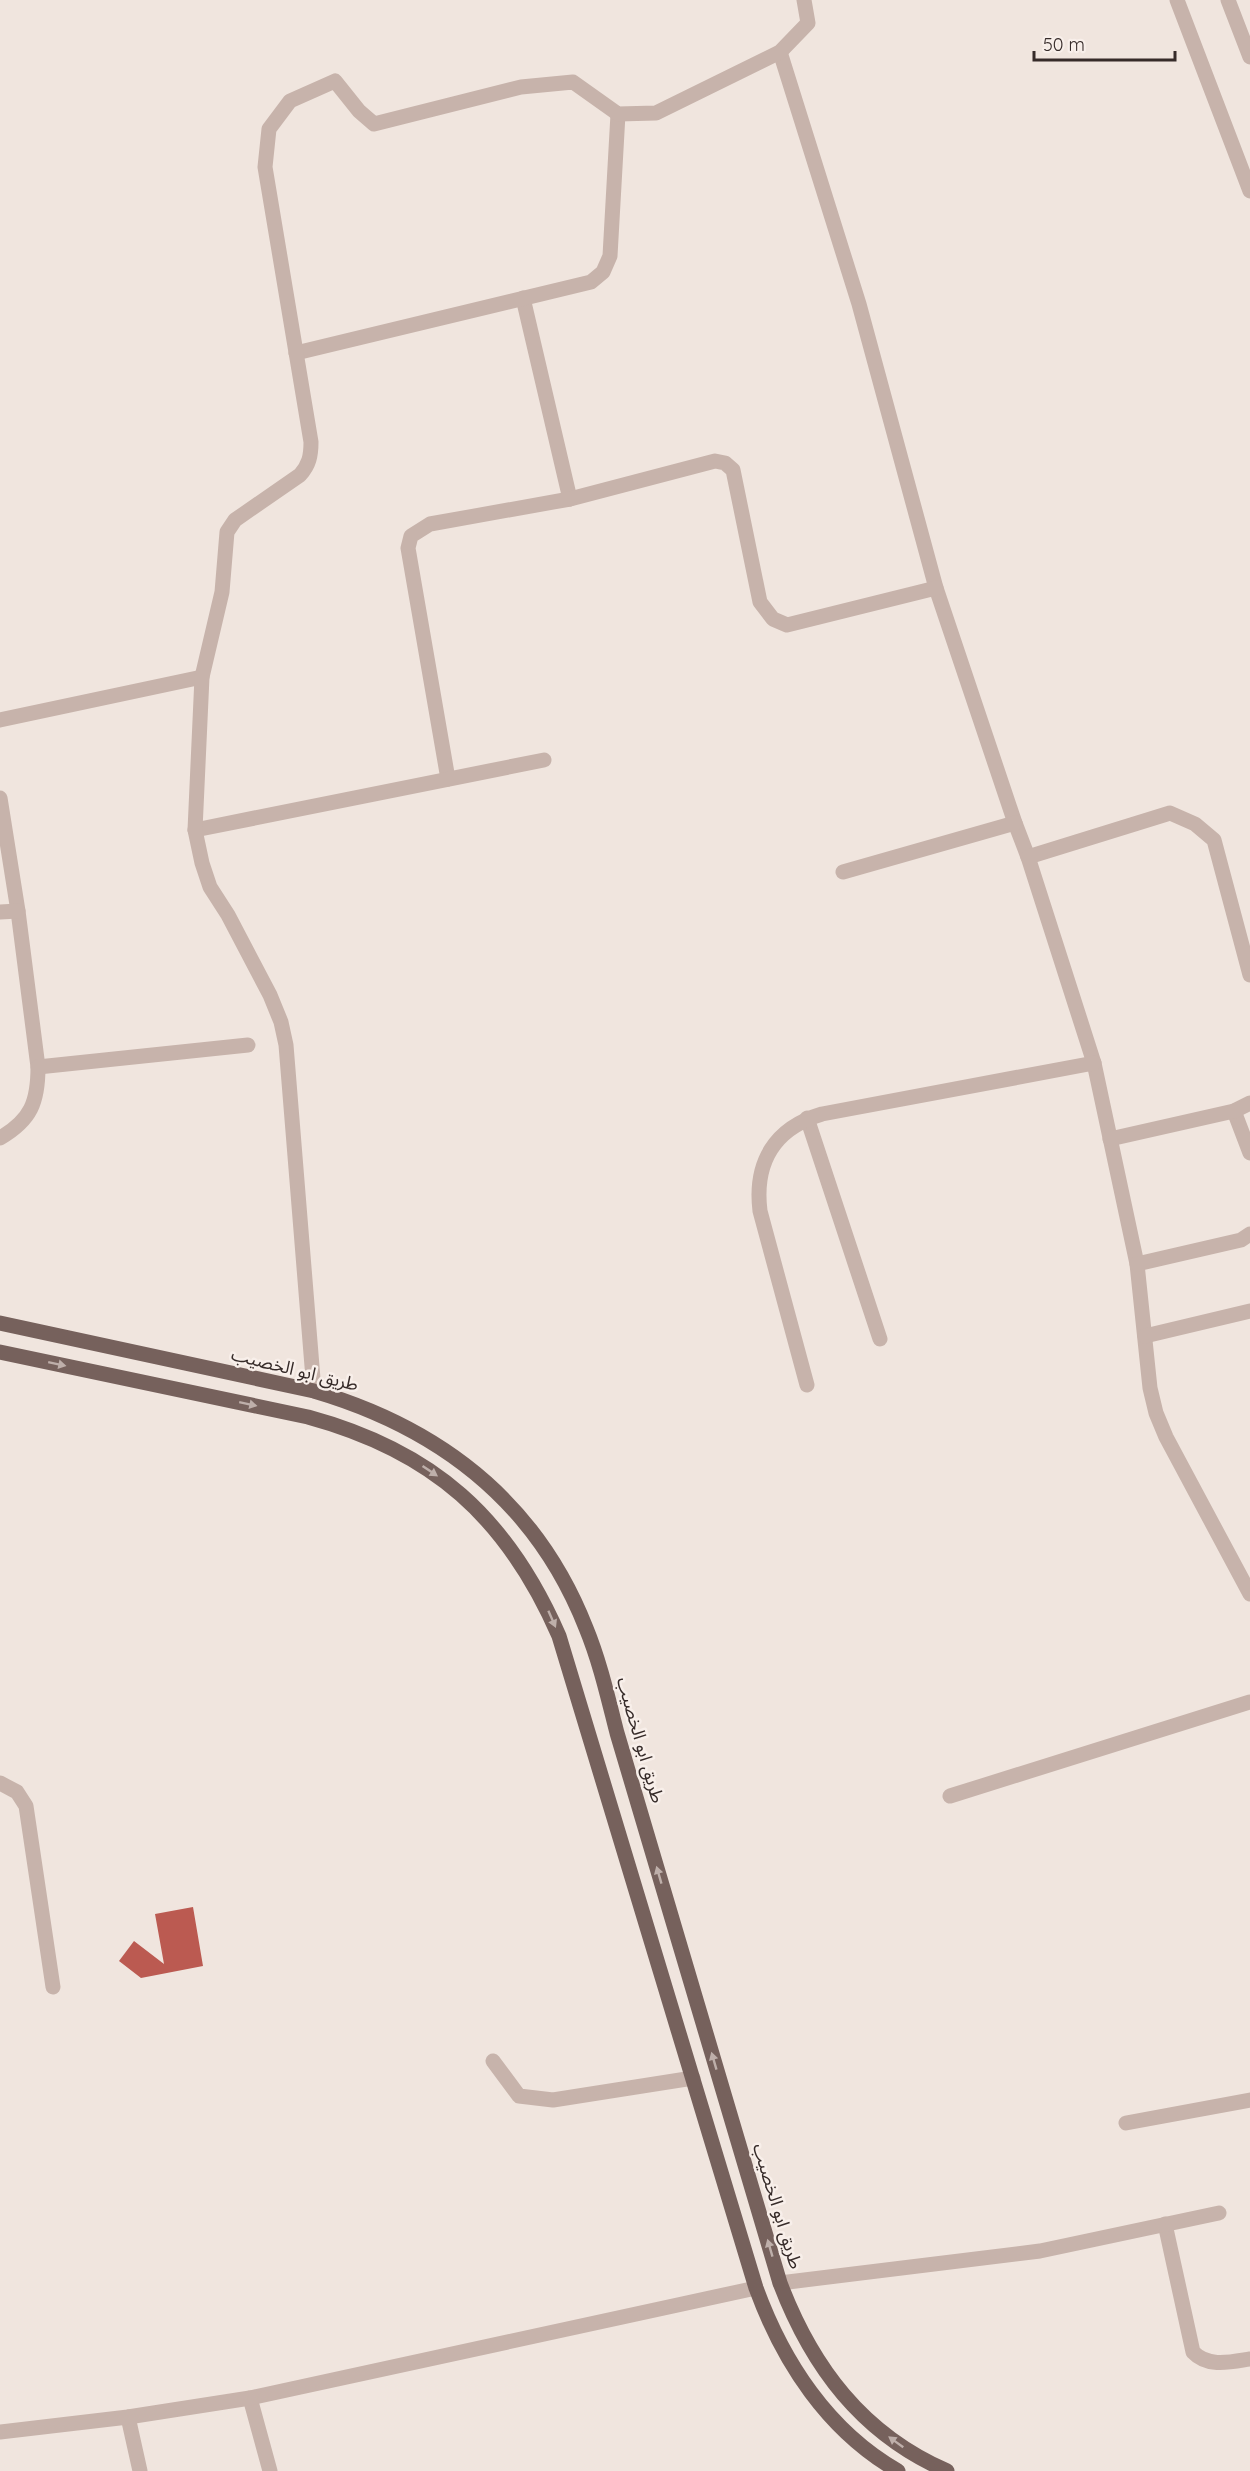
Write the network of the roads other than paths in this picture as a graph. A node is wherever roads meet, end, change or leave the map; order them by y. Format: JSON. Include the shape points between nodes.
{"nodes":[{"id":1,"x":804,"y":0,"type":"edge"},
{"id":2,"x":1177,"y":0,"type":"edge"},
{"id":3,"x":1228,"y":0,"type":"edge"},
{"id":4,"x":780,"y":52,"type":"junction"},
{"id":5,"x":1250,"y":57,"type":"edge"},
{"id":6,"x":618,"y":114,"type":"junction"},
{"id":7,"x":1250,"y":191,"type":"edge"},
{"id":8,"x":523,"y":298,"type":"junction"},
{"id":9,"x":296,"y":353,"type":"junction"},
{"id":10,"x":570,"y":499,"type":"junction"},
{"id":11,"x":936,"y":588,"type":"junction"},
{"id":12,"x":202,"y":677,"type":"junction"},
{"id":13,"x":0,"y":720,"type":"edge"},
{"id":14,"x":544,"y":760,"type":"dead end"},
{"id":15,"x":448,"y":779,"type":"junction"},
{"id":16,"x":0,"y":798,"type":"edge"},
{"id":17,"x":1015,"y":823,"type":"junction"},
{"id":18,"x":195,"y":830,"type":"junction"},
{"id":19,"x":1028,"y":857,"type":"junction"},
{"id":20,"x":843,"y":872,"type":"dead end"},
{"id":21,"x":18,"y":911,"type":"junction"},
{"id":22,"x":0,"y":912,"type":"edge"},
{"id":23,"x":1250,"y":975,"type":"edge"},
{"id":24,"x":248,"y":1046,"type":"dead end"},
{"id":25,"x":1094,"y":1063,"type":"junction"},
{"id":26,"x":38,"y":1067,"type":"junction"},
{"id":27,"x":1250,"y":1103,"type":"edge"},
{"id":28,"x":1234,"y":1111,"type":"junction"},
{"id":29,"x":807,"y":1118,"type":"junction"},
{"id":30,"x":0,"y":1138,"type":"edge"},
{"id":31,"x":1110,"y":1139,"type":"junction"},
{"id":32,"x":1250,"y":1153,"type":"edge"},
{"id":33,"x":1250,"y":1233,"type":"edge"},
{"id":34,"x":1137,"y":1264,"type":"junction"},
{"id":35,"x":1250,"y":1311,"type":"edge"},
{"id":36,"x":0,"y":1323,"type":"edge"},
{"id":37,"x":1145,"y":1336,"type":"junction"},
{"id":38,"x":880,"y":1339,"type":"dead end"},
{"id":39,"x":0,"y":1352,"type":"edge"},
{"id":40,"x":807,"y":1385,"type":"dead end"},
{"id":41,"x":314,"y":1391,"type":"junction"},
{"id":42,"x":1248,"y":1585,"type":"edge"},
{"id":43,"x":1250,"y":1702,"type":"edge"},
{"id":44,"x":0,"y":1783,"type":"edge"},
{"id":45,"x":950,"y":1796,"type":"dead end"},
{"id":46,"x":52,"y":1987,"type":"dead end"},
{"id":47,"x":493,"y":2061,"type":"dead end"},
{"id":48,"x":693,"y":2078,"type":"junction"},
{"id":49,"x":1250,"y":2100,"type":"edge"},
{"id":50,"x":1126,"y":2123,"type":"dead end"},
{"id":51,"x":1219,"y":2213,"type":"dead end"},
{"id":52,"x":1165,"y":2224,"type":"junction"},
{"id":53,"x":780,"y":2283,"type":"junction"},
{"id":54,"x":756,"y":2288,"type":"junction"},
{"id":55,"x":1250,"y":2359,"type":"edge"},
{"id":56,"x":250,"y":2398,"type":"junction"},
{"id":57,"x":128,"y":2417,"type":"junction"},
{"id":58,"x":0,"y":2432,"type":"edge"},
{"id":59,"x":140,"y":2471,"type":"edge"},
{"id":60,"x":270,"y":2471,"type":"edge"},
{"id":61,"x":898,"y":2471,"type":"edge"},
{"id":62,"x":947,"y":2471,"type":"edge"}],
"edges":[{"from":1,"to":4,"type":"street","via":[[808,23]]},
{"from":2,"to":7,"type":"street"},
{"from":3,"to":5,"type":"street"},
{"from":4,"to":6,"type":"street","via":[[656,113]]},
{"from":4,"to":11,"type":"street","via":[[859,304]]},
{"from":6,"to":8,"type":"street","via":[[610,256],[603,272],[591,282]]},
{"from":6,"to":9,"type":"street","via":[[573,82],[521,87],[374,124],[335,81],[290,101],[269,129],[265,167]]},
{"from":8,"to":9,"type":"street"},
{"from":8,"to":10,"type":"street"},
{"from":9,"to":12,"type":"street","via":[[311,455],[300,475],[234,520],[227,532],[222,592]]},
{"from":10,"to":11,"type":"street","via":[[715,461],[725,463],[733,470],[760,602],[773,619],[787,626]]},
{"from":10,"to":15,"type":"street","via":[[430,524],[411,536],[408,548]]},
{"from":11,"to":17,"type":"street"},
{"from":12,"to":13,"type":"street"},
{"from":12,"to":18,"type":"street"},
{"from":14,"to":15,"type":"street"},
{"from":15,"to":18,"type":"street"},
{"from":16,"to":21,"type":"street"},
{"from":17,"to":19,"type":"street"},
{"from":17,"to":20,"type":"street"},
{"from":18,"to":41,"type":"street","via":[[210,887],[270,995],[283,1034]]},
{"from":19,"to":23,"type":"street","via":[[1170,813],[1195,824],[1214,840]]},
{"from":19,"to":25,"type":"street"},
{"from":21,"to":22,"type":"street"},
{"from":21,"to":26,"type":"street"},
{"from":24,"to":26,"type":"street"},
{"from":25,"to":29,"type":"street"},
{"from":25,"to":31,"type":"street"},
{"from":26,"to":30,"type":"street","via":[[38,1085],[29,1114],[16,1129]]},
{"from":27,"to":28,"type":"street"},
{"from":28,"to":31,"type":"street"},
{"from":28,"to":32,"type":"street"},
{"from":29,"to":38,"type":"street"},
{"from":29,"to":40,"type":"street","via":[[770,1149],[759,1179],[758,1195]]},
{"from":31,"to":34,"type":"street"},
{"from":33,"to":34,"type":"street","via":[[1241,1240]]},
{"from":34,"to":37,"type":"street"},
{"from":35,"to":37,"type":"street"},
{"from":36,"to":41,"type":"main road","name":"طريق ابو الخصيب"},
{"from":37,"to":42,"type":"street","via":[[1156,1413]]},
{"from":39,"to":48,"type":"main road","one_way":true,"via":[[341,1426],[405,1454],[461,1494],[486,1519],[528,1574],[559,1636]]},
{"from":53,"to":41,"type":"main road","name":"طريق ابو الخصيب","one_way":true,"via":[[599,1663],[571,1594],[531,1530],[472,1470],[385,1416]]},
{"from":43,"to":45,"type":"street"},
{"from":44,"to":46,"type":"street","via":[[17,1792],[26,1806]]},
{"from":47,"to":48,"type":"street","via":[[519,2096],[531,2099],[553,2100]]},
{"from":48,"to":54,"type":"main road"},
{"from":49,"to":50,"type":"street"},
{"from":51,"to":52,"type":"street"},
{"from":52,"to":53,"type":"street","via":[[1040,2251]]},
{"from":52,"to":55,"type":"street","via":[[1193,2352],[1198,2358],[1216,2363]]},
{"from":62,"to":53,"type":"main road","name":"طريق ابو الخصيب","one_way":true,"via":[[903,2448],[850,2403],[808,2347]]},
{"from":54,"to":56,"type":"street"},
{"from":54,"to":61,"type":"main road","via":[[782,2348],[819,2403],[841,2427]]},
{"from":56,"to":57,"type":"street"},
{"from":56,"to":60,"type":"street"},
{"from":57,"to":58,"type":"street"},
{"from":57,"to":59,"type":"street"}]}
